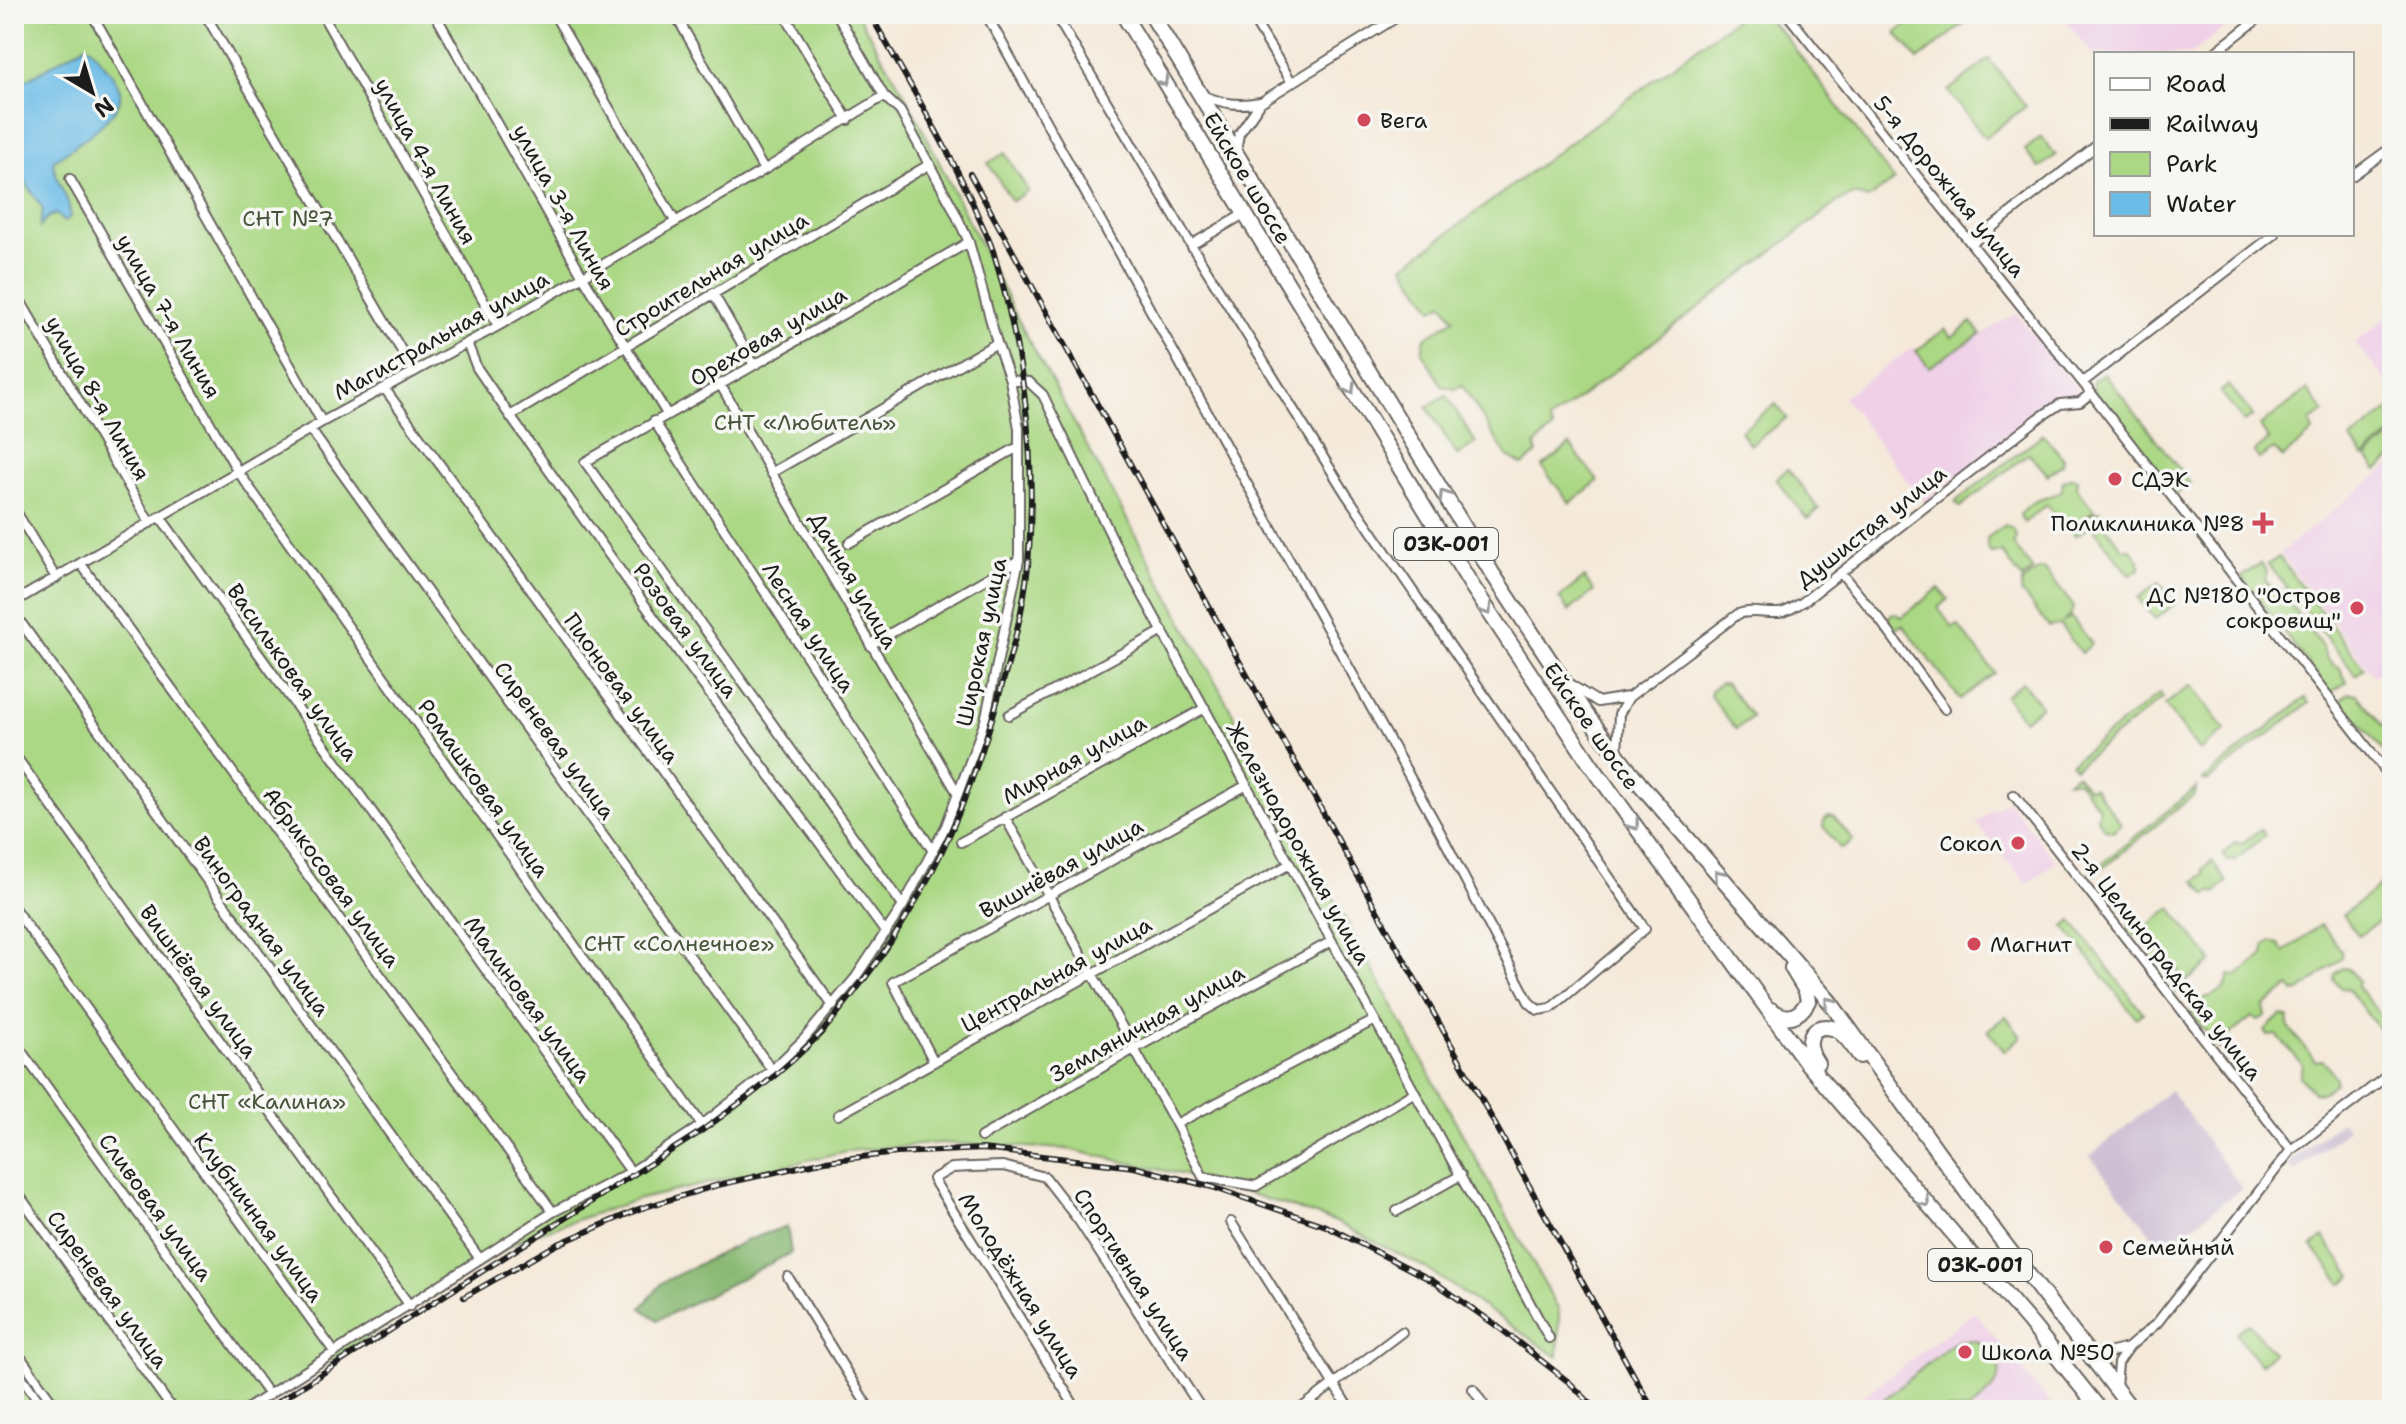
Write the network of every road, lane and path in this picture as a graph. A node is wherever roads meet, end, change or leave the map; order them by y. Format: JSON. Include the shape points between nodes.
{"nodes":[{"id":1,"x":92,"y":14,"type":"edge"},
{"id":2,"x":205,"y":14,"type":"edge"},
{"id":3,"x":322,"y":14,"type":"edge"},
{"id":4,"x":435,"y":14,"type":"edge"},
{"id":5,"x":554,"y":14,"type":"edge"},
{"id":6,"x":675,"y":14,"type":"edge"},
{"id":7,"x":784,"y":14,"type":"edge"},
{"id":8,"x":837,"y":14,"type":"edge"},
{"id":9,"x":986,"y":14,"type":"edge"},
{"id":10,"x":1055,"y":14,"type":"edge"},
{"id":11,"x":1123,"y":14,"type":"edge"},
{"id":12,"x":1151,"y":14,"type":"edge"},
{"id":13,"x":1250,"y":14,"type":"edge"},
{"id":14,"x":1402,"y":14,"type":"edge"},
{"id":15,"x":1787,"y":14,"type":"edge"},
{"id":16,"x":2264,"y":14,"type":"edge"},
{"id":17,"x":2216,"y":52,"type":"edge"},
{"id":18,"x":1291,"y":81,"type":"junction"},
{"id":19,"x":1200,"y":94,"type":"junction"},
{"id":20,"x":884,"y":96,"type":"junction"},
{"id":21,"x":1261,"y":102,"type":"junction"},
{"id":22,"x":848,"y":120,"type":"junction"},
{"id":23,"x":2392,"y":147,"type":"edge"},
{"id":24,"x":2094,"y":148,"type":"edge"},
{"id":25,"x":1236,"y":153,"type":"junction"},
{"id":26,"x":930,"y":164,"type":"junction"},
{"id":27,"x":764,"y":170,"type":"junction"},
{"id":28,"x":2354,"y":175,"type":"edge"},
{"id":29,"x":70,"y":179,"type":"dead end"},
{"id":30,"x":1244,"y":214,"type":"junction"},
{"id":31,"x":675,"y":221,"type":"junction"},
{"id":32,"x":2272,"y":236,"type":"edge"},
{"id":33,"x":969,"y":242,"type":"junction"},
{"id":34,"x":1972,"y":243,"type":"junction"},
{"id":35,"x":1191,"y":245,"type":"junction"},
{"id":36,"x":582,"y":275,"type":"junction"},
{"id":37,"x":14,"y":290,"type":"edge"},
{"id":38,"x":713,"y":293,"type":"junction"},
{"id":39,"x":498,"y":326,"type":"junction"},
{"id":40,"x":467,"y":343,"type":"junction"},
{"id":41,"x":997,"y":343,"type":"junction"},
{"id":42,"x":624,"y":347,"type":"junction"},
{"id":43,"x":754,"y":365,"type":"junction"},
{"id":44,"x":414,"y":372,"type":"junction"},
{"id":45,"x":1010,"y":380,"type":"junction"},
{"id":46,"x":2083,"y":382,"type":"junction"},
{"id":47,"x":720,"y":384,"type":"junction"},
{"id":48,"x":385,"y":389,"type":"junction"},
{"id":49,"x":2091,"y":393,"type":"junction"},
{"id":50,"x":667,"y":414,"type":"junction"},
{"id":51,"x":510,"y":416,"type":"junction"},
{"id":52,"x":654,"y":421,"type":"junction"},
{"id":53,"x":322,"y":422,"type":"junction"},
{"id":54,"x":310,"y":429,"type":"junction"},
{"id":55,"x":1018,"y":447,"type":"junction"},
{"id":56,"x":237,"y":470,"type":"junction"},
{"id":57,"x":771,"y":473,"type":"junction"},
{"id":58,"x":14,"y":508,"type":"edge"},
{"id":59,"x":161,"y":518,"type":"junction"},
{"id":60,"x":150,"y":523,"type":"junction"},
{"id":61,"x":849,"y":543,"type":"dead end"},
{"id":62,"x":1019,"y":560,"type":"junction"},
{"id":63,"x":81,"y":564,"type":"junction"},
{"id":64,"x":1841,"y":573,"type":"junction"},
{"id":65,"x":56,"y":578,"type":"junction"},
{"id":66,"x":14,"y":602,"type":"edge"},
{"id":67,"x":14,"y":613,"type":"edge"},
{"id":68,"x":1163,"y":631,"type":"junction"},
{"id":69,"x":870,"y":645,"type":"junction"},
{"id":70,"x":1562,"y":679,"type":"junction"},
{"id":71,"x":1629,"y":697,"type":"junction"},
{"id":72,"x":1205,"y":708,"type":"junction"},
{"id":73,"x":1945,"y":709,"type":"dead end"},
{"id":74,"x":1009,"y":715,"type":"dead end"},
{"id":75,"x":14,"y":754,"type":"edge"},
{"id":76,"x":1617,"y":756,"type":"junction"},
{"id":77,"x":2392,"y":779,"type":"edge"},
{"id":78,"x":1247,"y":785,"type":"junction"},
{"id":79,"x":958,"y":794,"type":"junction"},
{"id":80,"x":2014,"y":795,"type":"dead end"},
{"id":81,"x":1005,"y":817,"type":"junction"},
{"id":82,"x":961,"y":842,"type":"dead end"},
{"id":83,"x":396,"y":847,"type":"joint"},
{"id":84,"x":933,"y":851,"type":"junction"},
{"id":85,"x":1290,"y":864,"type":"junction"},
{"id":86,"x":1048,"y":895,"type":"junction"},
{"id":87,"x":903,"y":906,"type":"junction"},
{"id":88,"x":14,"y":908,"type":"edge"},
{"id":89,"x":886,"y":933,"type":"junction"},
{"id":90,"x":1771,"y":933,"type":"junction"},
{"id":91,"x":1332,"y":941,"type":"junction"},
{"id":92,"x":1091,"y":975,"type":"junction"},
{"id":93,"x":833,"y":1006,"type":"junction"},
{"id":94,"x":1766,"y":1006,"type":"junction"},
{"id":95,"x":1375,"y":1020,"type":"junction"},
{"id":96,"x":14,"y":1041,"type":"edge"},
{"id":97,"x":1134,"y":1049,"type":"junction"},
{"id":98,"x":934,"y":1062,"type":"junction"},
{"id":99,"x":772,"y":1070,"type":"junction"},
{"id":100,"x":2392,"y":1072,"type":"edge"},
{"id":101,"x":1415,"y":1092,"type":"junction"},
{"id":102,"x":1908,"y":1110,"type":"junction"},
{"id":103,"x":838,"y":1115,"type":"dead end"},
{"id":104,"x":1176,"y":1124,"type":"junction"},
{"id":105,"x":702,"y":1125,"type":"junction"},
{"id":106,"x":981,"y":1137,"type":"dead end"},
{"id":107,"x":1875,"y":1142,"type":"junction"},
{"id":108,"x":2291,"y":1150,"type":"junction"},
{"id":109,"x":631,"y":1172,"type":"junction"},
{"id":110,"x":1461,"y":1175,"type":"junction"},
{"id":111,"x":933,"y":1179,"type":"joint"},
{"id":112,"x":14,"y":1188,"type":"edge"},
{"id":113,"x":1397,"y":1211,"type":"dead end"},
{"id":114,"x":553,"y":1212,"type":"junction"},
{"id":115,"x":1231,"y":1222,"type":"dead end"},
{"id":116,"x":480,"y":1259,"type":"junction"},
{"id":117,"x":788,"y":1277,"type":"dead end"},
{"id":118,"x":410,"y":1306,"type":"junction"},
{"id":119,"x":1402,"y":1332,"type":"dead end"},
{"id":120,"x":1549,"y":1338,"type":"dead end"},
{"id":121,"x":2129,"y":1347,"type":"junction"},
{"id":122,"x":14,"y":1348,"type":"edge"},
{"id":123,"x":2085,"y":1351,"type":"junction"},
{"id":124,"x":335,"y":1353,"type":"junction"},
{"id":125,"x":14,"y":1366,"type":"edge"},
{"id":126,"x":1334,"y":1385,"type":"junction"},
{"id":127,"x":1473,"y":1389,"type":"dead end"},
{"id":128,"x":2116,"y":1390,"type":"junction"},
{"id":129,"x":269,"y":1395,"type":"junction"},
{"id":130,"x":45,"y":1410,"type":"edge"},
{"id":131,"x":58,"y":1410,"type":"edge"},
{"id":132,"x":173,"y":1410,"type":"edge"},
{"id":133,"x":245,"y":1410,"type":"edge"},
{"id":134,"x":870,"y":1410,"type":"edge"},
{"id":135,"x":1077,"y":1410,"type":"edge"},
{"id":136,"x":1202,"y":1410,"type":"edge"},
{"id":137,"x":1299,"y":1410,"type":"edge"},
{"id":138,"x":1350,"y":1410,"type":"edge"},
{"id":139,"x":1487,"y":1410,"type":"edge"},
{"id":140,"x":2100,"y":1410,"type":"edge"},
{"id":141,"x":2132,"y":1410,"type":"edge"}],
"edges":[{"from":1,"to":53,"type":"street"},
{"from":2,"to":44,"type":"street"},
{"from":3,"to":39,"type":"street","name":"улица 4-я Линия"},
{"from":4,"to":36,"type":"street","name":"улица 3-я Линия"},
{"from":5,"to":31,"type":"street"},
{"from":6,"to":27,"type":"street"},
{"from":7,"to":22,"type":"street"},
{"from":8,"to":20,"type":"street","name":"Широкая улица"},
{"from":9,"to":35,"type":"street","via":[[1437,826],[1529,1002],[1538,1010],[1551,1008],[1645,929],[1346,494]]},
{"from":10,"to":35,"type":"street"},
{"from":11,"to":30,"type":"main road","name":"Ейское шоссе","number":"03К-001","one_way":true},
{"from":12,"to":19,"type":"main road","name":"Ейское шоссе","number":"03К-001"},
{"from":13,"to":18,"type":"street"},
{"from":14,"to":18,"type":"street"},
{"from":15,"to":34,"type":"street","name":"5-я Дорожная улица"},
{"from":16,"to":17,"type":"street"},
{"from":18,"to":21,"type":"street"},
{"from":19,"to":21,"type":"street","via":[[1239,106]]},
{"from":19,"to":25,"type":"main road","name":"Ейское шоссе","number":"03К-001"},
{"from":20,"to":22,"type":"street","name":"Магистральная улица"},
{"from":20,"to":26,"type":"street","name":"Широкая улица","via":[[900,111]]},
{"from":21,"to":25,"type":"street","via":[[1239,134]]},
{"from":22,"to":27,"type":"street","name":"Магистральная улица"},
{"from":23,"to":28,"type":"street"},
{"from":24,"to":34,"type":"street"},
{"from":70,"to":25,"type":"main road","name":"Ейское шоссе","number":"03К-001","one_way":true},
{"from":26,"to":33,"type":"street","name":"Широкая улица"},
{"from":26,"to":38,"type":"street","name":"Строительная улица"},
{"from":27,"to":31,"type":"street","name":"Магистральная улица"},
{"from":29,"to":56,"type":"street","name":"улица 7-я Линия"},
{"from":30,"to":35,"type":"street"},
{"from":30,"to":94,"type":"main road","name":"Ейское шоссе","number":"03К-001","one_way":true,"via":[[1532,680]]},
{"from":31,"to":36,"type":"street","name":"Магистральная улица"},
{"from":32,"to":46,"type":"street"},
{"from":33,"to":41,"type":"street","name":"Широкая улица"},
{"from":33,"to":43,"type":"street","name":"Ореховая улица"},
{"from":34,"to":46,"type":"street","name":"5-я Дорожная улица"},
{"from":36,"to":39,"type":"street","name":"Магистральная улица"},
{"from":36,"to":42,"type":"street","name":"улица 3-я Линия"},
{"from":37,"to":60,"type":"street","name":"улица 8-я Линия"},
{"from":38,"to":42,"type":"street","name":"Строительная улица"},
{"from":38,"to":43,"type":"street"},
{"from":39,"to":40,"type":"street","name":"Магистральная улица"},
{"from":40,"to":44,"type":"street","name":"Магистральная улица"},
{"from":40,"to":51,"type":"street","name":"Розовая улица","via":[[477,368]]},
{"from":41,"to":45,"type":"street","name":"Широкая улица"},
{"from":41,"to":57,"type":"street"},
{"from":42,"to":50,"type":"street","name":"улица 3-я Линия"},
{"from":42,"to":51,"type":"street","name":"Строительная улица"},
{"from":43,"to":47,"type":"street","name":"Ореховая улица"},
{"from":44,"to":48,"type":"street","name":"Магистральная улица"},
{"from":45,"to":55,"type":"street","name":"Широкая улица"},
{"from":45,"to":68,"type":"street","name":"Железнодорожная улица","via":[[1029,382],[1043,395]]},
{"from":46,"to":49,"type":"street","name":"5-я Дорожная улица"},
{"from":47,"to":50,"type":"street","name":"Ореховая улица"},
{"from":47,"to":57,"type":"street","name":"Дачная улица"},
{"from":48,"to":53,"type":"street","name":"Магистральная улица"},
{"from":48,"to":93,"type":"street","name":"Пионовая улица"},
{"from":49,"to":64,"type":"street","name":"Душистая улица","via":[[2039,418]]},
{"from":49,"to":77,"type":"street","name":"5-я Дорожная улица"},
{"from":50,"to":52,"type":"street","name":"Ореховая улица"},
{"from":51,"to":89,"type":"street","name":"Розовая улица"},
{"from":52,"to":84,"type":"street","name":"Лесная улица"},
{"from":52,"to":87,"type":"street","name":"Ореховая улица","via":[[585,462]]},
{"from":53,"to":54,"type":"street","name":"Магистральная улица"},
{"from":54,"to":56,"type":"street","name":"Магистральная улица"},
{"from":54,"to":99,"type":"street","name":"Сиреневая улица"},
{"from":55,"to":61,"type":"street"},
{"from":55,"to":62,"type":"street","name":"Широкая улица"},
{"from":56,"to":59,"type":"street","name":"Магистральная улица"},
{"from":56,"to":105,"type":"street","name":"Ромашковая улица"},
{"from":57,"to":69,"type":"street","name":"Дачная улица"},
{"from":58,"to":65,"type":"street"},
{"from":59,"to":60,"type":"street","name":"Магистральная улица"},
{"from":59,"to":83,"type":"street","name":"Васильковая улица"},
{"from":60,"to":63,"type":"street","name":"Магистральная улица"},
{"from":62,"to":69,"type":"street"},
{"from":62,"to":79,"type":"street","name":"Широкая улица","via":[[985,721]]},
{"from":63,"to":65,"type":"street","name":"Магистральная улица"},
{"from":63,"to":114,"type":"street","name":"Абрикосовая улица"},
{"from":64,"to":71,"type":"street","name":"Душистая улица","via":[[1788,611],[1738,614]]},
{"from":64,"to":73,"type":"street"},
{"from":65,"to":66,"type":"street","name":"Магистральная улица"},
{"from":67,"to":116,"type":"street","name":"Виноградная улица"},
{"from":68,"to":72,"type":"street","name":"Железнодорожная улица"},
{"from":68,"to":74,"type":"street"},
{"from":69,"to":79,"type":"street","name":"Дачная улица"},
{"from":70,"to":71,"type":"street","via":[[1598,702]]},
{"from":70,"to":76,"type":"main road","name":"Ейское шоссе","number":"03К-001"},
{"from":71,"to":76,"type":"street","via":[[1619,714]]},
{"from":72,"to":78,"type":"street","name":"Железнодорожная улица"},
{"from":72,"to":81,"type":"street","name":"Мирная улица"},
{"from":75,"to":118,"type":"street","name":"Вишнёвая улица"},
{"from":90,"to":76,"type":"main road","name":"Ейское шоссе","number":"03К-001","one_way":true},
{"from":78,"to":85,"type":"street","name":"Железнодорожная улица"},
{"from":78,"to":86,"type":"street","name":"Вишнёвая улица"},
{"from":79,"to":84,"type":"street","name":"Широкая улица"},
{"from":80,"to":108,"type":"street","name":"2-я Целиноградская улица"},
{"from":81,"to":82,"type":"street","name":"Мирная улица"},
{"from":81,"to":86,"type":"street"},
{"from":83,"to":109,"type":"street","name":"Малиновая улица"},
{"from":84,"to":87,"type":"street","name":"Широкая улица"},
{"from":85,"to":91,"type":"street","name":"Железнодорожная улица"},
{"from":85,"to":92,"type":"street","name":"Центральная улица"},
{"from":86,"to":92,"type":"street"},
{"from":86,"to":98,"type":"street","name":"Вишнёвая улица","via":[[893,982]]},
{"from":87,"to":89,"type":"street","name":"Широкая улица"},
{"from":88,"to":124,"type":"street","name":"Клубничная улица"},
{"from":89,"to":93,"type":"street","name":"Широкая улица"},
{"from":90,"to":94,"type":"main road","number":"03К-001","via":[[1808,1001],[1791,1017]]},
{"from":102,"to":90,"type":"main road","name":"Ейское шоссе","number":"03К-001","one_way":true,"via":[[1830,1002]]},
{"from":91,"to":95,"type":"street","name":"Железнодорожная улица"},
{"from":91,"to":97,"type":"street","name":"Земляничная улица"},
{"from":92,"to":97,"type":"street"},
{"from":92,"to":98,"type":"street","name":"Центральная улица"},
{"from":93,"to":99,"type":"street","name":"Широкая улица"},
{"from":94,"to":107,"type":"main road","name":"Ейское шоссе","number":"03К-001"},
{"from":95,"to":101,"type":"street","name":"Железнодорожная улица"},
{"from":95,"to":104,"type":"street"},
{"from":96,"to":129,"type":"street","name":"Сливовая улица"},
{"from":97,"to":104,"type":"street"},
{"from":97,"to":106,"type":"street","name":"Земляничная улица"},
{"from":98,"to":103,"type":"street","name":"Центральная улица"},
{"from":99,"to":105,"type":"street","name":"Широкая улица"},
{"from":100,"to":108,"type":"street"},
{"from":101,"to":104,"type":"street","via":[[1256,1186],[1203,1177]]},
{"from":101,"to":110,"type":"street","name":"Железнодорожная улица"},
{"from":102,"to":107,"type":"main road","number":"03К-001","via":[[1840,1032],[1830,1027],[1811,1035],[1810,1054]]},
{"from":102,"to":123,"type":"main road","name":"Ейское шоссе","number":"03К-001"},
{"from":105,"to":109,"type":"street","name":"Широкая улица"},
{"from":107,"to":140,"type":"main road","name":"Ейское шоссе","number":"03К-001","one_way":true},
{"from":108,"to":121,"type":"street","via":[[2157,1323]]},
{"from":109,"to":114,"type":"street","name":"Широкая улица"},
{"from":110,"to":113,"type":"street"},
{"from":110,"to":120,"type":"street","name":"Железнодорожная улица"},
{"from":111,"to":135,"type":"street","name":"Молодёжная улица"},
{"from":111,"to":136,"type":"street","name":"Спортивная улица","via":[[952,1168],[1003,1166],[1045,1177]]},
{"from":112,"to":132,"type":"street","name":"Сиреневая улица"},
{"from":114,"to":116,"type":"street","name":"Широкая улица"},
{"from":115,"to":126,"type":"street"},
{"from":116,"to":118,"type":"street","name":"Широкая улица"},
{"from":117,"to":134,"type":"street"},
{"from":118,"to":124,"type":"street","name":"Широкая улица"},
{"from":119,"to":126,"type":"street"},
{"from":121,"to":123,"type":"street","via":[[2103,1354]]},
{"from":121,"to":128,"type":"street","via":[[2118,1363]]},
{"from":122,"to":131,"type":"street"},
{"from":123,"to":128,"type":"main road","name":"Ейское шоссе","number":"03К-001"},
{"from":124,"to":129,"type":"street","name":"Широкая улица"},
{"from":125,"to":130,"type":"street"},
{"from":126,"to":137,"type":"street"},
{"from":126,"to":138,"type":"street"},
{"from":127,"to":139,"type":"street"},
{"from":128,"to":141,"type":"main road","name":"Ейское шоссе","number":"03К-001"},
{"from":129,"to":133,"type":"street","name":"Широкая улица"}]}
